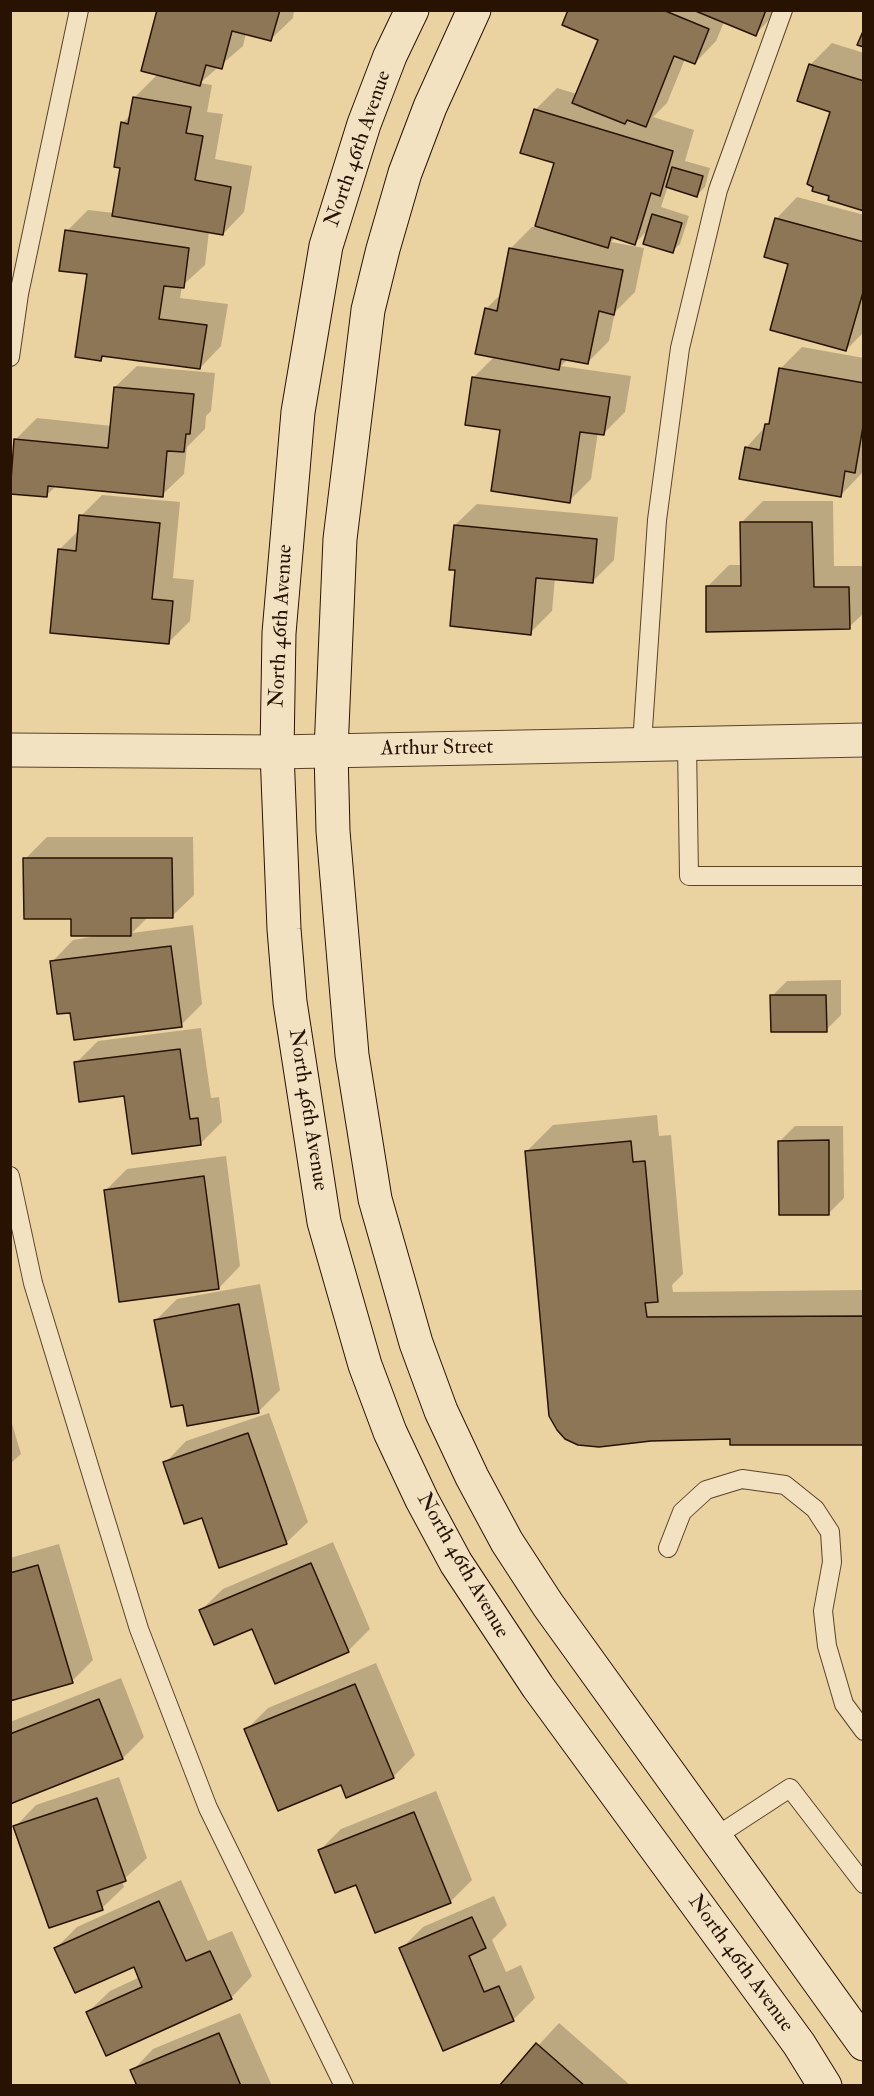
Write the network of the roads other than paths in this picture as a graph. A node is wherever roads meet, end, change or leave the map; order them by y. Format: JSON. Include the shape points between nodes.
{"nodes":[{"id":1,"x":79,"y":10,"type":"edge"},
{"id":2,"x":412,"y":10,"type":"edge"},
{"id":3,"x":474,"y":10,"type":"edge"},
{"id":4,"x":783,"y":10,"type":"edge"},
{"id":5,"x":10,"y":357,"type":"edge"},
{"id":6,"x":864,"y":740,"type":"edge"},
{"id":7,"x":642,"y":744,"type":"junction"},
{"id":8,"x":687,"y":744,"type":"junction"},
{"id":9,"x":10,"y":750,"type":"edge"},
{"id":10,"x":331,"y":751,"type":"junction"},
{"id":11,"x":277,"y":752,"type":"junction"},
{"id":12,"x":864,"y":876,"type":"edge"},
{"id":13,"x":10,"y":1176,"type":"edge"},
{"id":14,"x":668,"y":1548,"type":"dead end"},
{"id":15,"x":864,"y":1731,"type":"edge"},
{"id":16,"x":715,"y":1837,"type":"junction"},
{"id":17,"x":864,"y":1884,"type":"edge"},
{"id":18,"x":864,"y":2044,"type":"edge"},
{"id":19,"x":344,"y":2085,"type":"edge"},
{"id":20,"x":825,"y":2085,"type":"edge"}],
"edges":[{"from":1,"to":5,"type":"lane","via":[[19,294]]},
{"from":2,"to":11,"type":"street","name":"North 46th Avenue","via":[[364,124],[326,246],[290,484],[279,633]]},
{"from":3,"to":10,"type":"street","via":[[405,173],[368,310],[340,539]]},
{"from":4,"to":7,"type":"lane","via":[[718,190],[680,348],[657,519]]},
{"from":6,"to":8,"type":"street","name":"Arthur Street"},
{"from":7,"to":8,"type":"street","name":"Arthur Street"},
{"from":7,"to":10,"type":"street","name":"Arthur Street"},
{"from":8,"to":12,"type":"lane","via":[[689,876]]},
{"from":9,"to":11,"type":"street","name":"Arthur Street"},
{"from":10,"to":11,"type":"street","name":"Arthur Street"},
{"from":10,"to":16,"type":"street","via":[[338,906],[362,1129],[375,1199],[416,1343],[441,1411],[507,1542]]},
{"from":11,"to":20,"type":"street","name":"North 46th Avenue","via":[[290,1002],[324,1222],[348,1312],[390,1432],[426,1509],[496,1626]]},
{"from":13,"to":19,"type":"lane","via":[[33,1283],[139,1629],[208,1808]]},
{"from":14,"to":15,"type":"lane","via":[[682,1512],[706,1490],[742,1479],[784,1485],[815,1509],[830,1532],[832,1562],[823,1611],[827,1646],[844,1704]]},
{"from":16,"to":17,"type":"lane","via":[[790,1788]]},
{"from":16,"to":18,"type":"street"}]}
